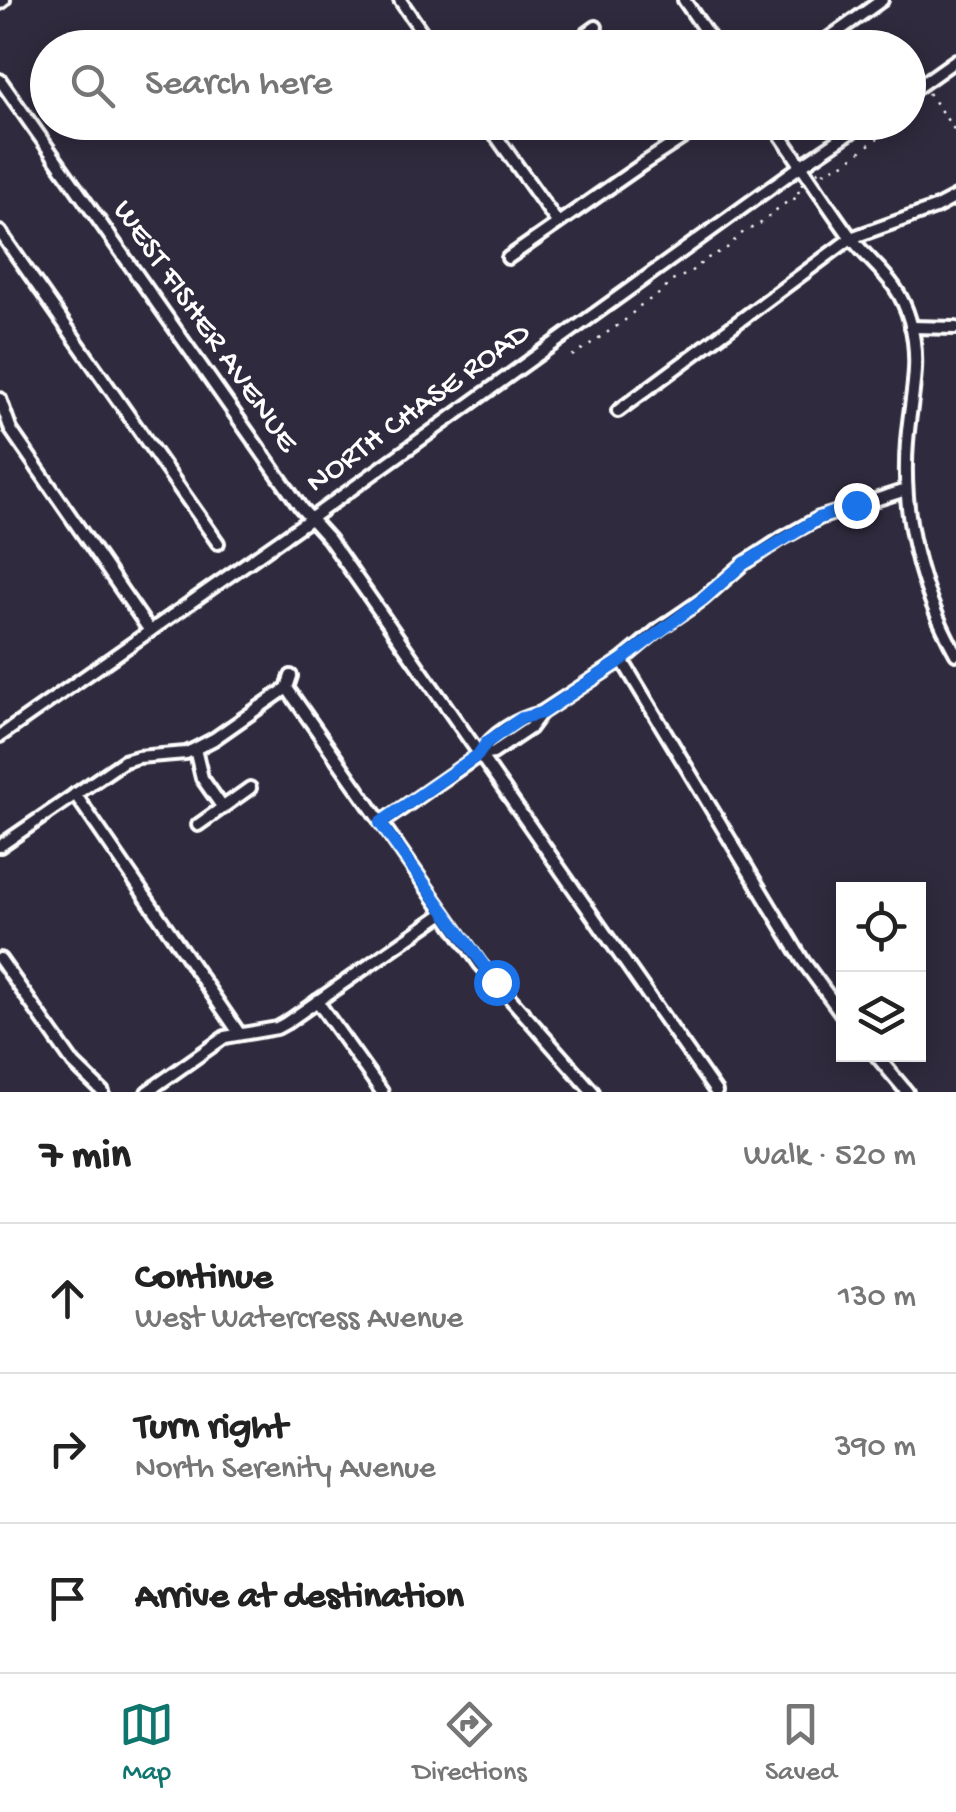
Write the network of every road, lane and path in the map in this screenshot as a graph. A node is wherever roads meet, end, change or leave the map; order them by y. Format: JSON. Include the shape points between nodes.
{"nodes":[{"id":1,"x":400,"y":0,"type":"edge"},
{"id":2,"x":684,"y":0,"type":"edge"},
{"id":3,"x":882,"y":0,"type":"edge"},
{"id":4,"x":596,"y":28,"type":"dead end"},
{"id":5,"x":421,"y":30,"type":"edge"},
{"id":6,"x":593,"y":30,"type":"edge"},
{"id":7,"x":705,"y":30,"type":"edge"},
{"id":8,"x":840,"y":30,"type":"edge"},
{"id":9,"x":956,"y":60,"type":"edge"},
{"id":10,"x":0,"y":80,"type":"edge"},
{"id":11,"x":926,"y":82,"type":"edge"},
{"id":12,"x":926,"y":91,"type":"edge"},
{"id":13,"x":30,"y":122,"type":"edge"},
{"id":14,"x":956,"y":132,"type":"edge"},
{"id":15,"x":42,"y":140,"type":"edge"},
{"id":16,"x":499,"y":140,"type":"edge"},
{"id":17,"x":680,"y":140,"type":"edge"},
{"id":18,"x":784,"y":140,"type":"edge"},
{"id":19,"x":839,"y":140,"type":"edge"},
{"id":20,"x":875,"y":140,"type":"edge"},
{"id":21,"x":802,"y":165,"type":"junction"},
{"id":22,"x":823,"y":168,"type":"dead end"},
{"id":23,"x":797,"y":188,"type":"dead end"},
{"id":24,"x":956,"y":196,"type":"edge"},
{"id":25,"x":557,"y":222,"type":"junction"},
{"id":26,"x":0,"y":232,"type":"edge"},
{"id":27,"x":852,"y":238,"type":"junction"},
{"id":28,"x":508,"y":258,"type":"dead end"},
{"id":29,"x":912,"y":327,"type":"junction"},
{"id":30,"x":956,"y":328,"type":"edge"},
{"id":31,"x":572,"y":356,"type":"dead end"},
{"id":32,"x":0,"y":399,"type":"edge"},
{"id":33,"x":618,"y":410,"type":"dead end"},
{"id":34,"x":906,"y":490,"type":"junction"},
{"id":35,"x":310,"y":519,"type":"junction"},
{"id":36,"x":218,"y":543,"type":"dead end"},
{"id":37,"x":150,"y":631,"type":"junction"},
{"id":38,"x":956,"y":654,"type":"edge"},
{"id":39,"x":622,"y":660,"type":"junction"},
{"id":40,"x":291,"y":676,"type":"dead end"},
{"id":41,"x":287,"y":688,"type":"junction"},
{"id":42,"x":0,"y":736,"type":"edge"},
{"id":43,"x":195,"y":749,"type":"junction"},
{"id":44,"x":478,"y":755,"type":"junction"},
{"id":45,"x":250,"y":788,"type":"dead end"},
{"id":46,"x":75,"y":794,"type":"junction"},
{"id":47,"x":222,"y":808,"type":"junction"},
{"id":48,"x":380,"y":823,"type":"junction"},
{"id":49,"x":198,"y":825,"type":"dead end"},
{"id":50,"x":0,"y":846,"type":"edge"},
{"id":51,"x":444,"y":914,"type":"junction"},
{"id":52,"x":0,"y":959,"type":"edge"},
{"id":53,"x":317,"y":1001,"type":"junction"},
{"id":54,"x":836,"y":1007,"type":"edge"},
{"id":55,"x":238,"y":1033,"type":"junction"},
{"id":56,"x":882,"y":1062,"type":"edge"},
{"id":57,"x":103,"y":1092,"type":"edge"},
{"id":58,"x":147,"y":1092,"type":"edge"},
{"id":59,"x":382,"y":1092,"type":"edge"},
{"id":60,"x":593,"y":1092,"type":"edge"},
{"id":61,"x":716,"y":1092,"type":"edge"},
{"id":62,"x":907,"y":1092,"type":"edge"}],
"edges":[{"from":1,"to":5,"type":"street"},
{"from":2,"to":7,"type":"street"},
{"from":3,"to":8,"type":"street"},
{"from":4,"to":6,"type":"street"},
{"from":9,"to":11,"type":"street"},
{"from":10,"to":13,"type":"street","name":"WEST FISHER AVENUE"},
{"from":12,"to":14,"type":"path"},
{"from":15,"to":35,"type":"street","name":"WEST FISHER AVENUE"},
{"from":16,"to":25,"type":"street"},
{"from":17,"to":25,"type":"street"},
{"from":18,"to":21,"type":"street"},
{"from":19,"to":21,"type":"street","name":"NORTH CHASE ROAD"},
{"from":20,"to":22,"type":"path","via":[[845,163]]},
{"from":21,"to":27,"type":"street"},
{"from":21,"to":35,"type":"street","name":"NORTH CHASE ROAD"},
{"from":23,"to":31,"type":"path","via":[[800,196]]},
{"from":24,"to":27,"type":"street"},
{"from":25,"to":28,"type":"street"},
{"from":26,"to":36,"type":"street"},
{"from":27,"to":29,"type":"street","via":[[887,275]]},
{"from":27,"to":33,"type":"street"},
{"from":29,"to":30,"type":"street"},
{"from":29,"to":34,"type":"street","via":[[916,366]]},
{"from":32,"to":37,"type":"street","via":[[10,430]]},
{"from":34,"to":38,"type":"street","via":[[919,570]]},
{"from":34,"to":39,"type":"street","via":[[819,518],[781,539]]},
{"from":35,"to":37,"type":"street","name":"NORTH CHASE ROAD"},
{"from":35,"to":44,"type":"street","name":"WEST FISHER AVENUE"},
{"from":37,"to":42,"type":"street","name":"NORTH CHASE ROAD"},
{"from":39,"to":44,"type":"street","via":[[542,713],[522,718]]},
{"from":39,"to":54,"type":"street"},
{"from":40,"to":41,"type":"street"},
{"from":41,"to":43,"type":"street"},
{"from":41,"to":48,"type":"street"},
{"from":43,"to":46,"type":"street","via":[[124,761]]},
{"from":43,"to":47,"type":"street","via":[[202,778]]},
{"from":44,"to":48,"type":"street"},
{"from":44,"to":61,"type":"street","name":"WEST FISHER AVENUE"},
{"from":45,"to":47,"type":"street"},
{"from":46,"to":50,"type":"street"},
{"from":46,"to":55,"type":"street"},
{"from":47,"to":49,"type":"street"},
{"from":48,"to":51,"type":"street"},
{"from":51,"to":53,"type":"street"},
{"from":51,"to":60,"type":"street"},
{"from":52,"to":57,"type":"street","via":[[74,1064]]},
{"from":53,"to":55,"type":"street","via":[[277,1028]]},
{"from":53,"to":59,"type":"street"},
{"from":55,"to":58,"type":"street"},
{"from":56,"to":62,"type":"street"}]}
